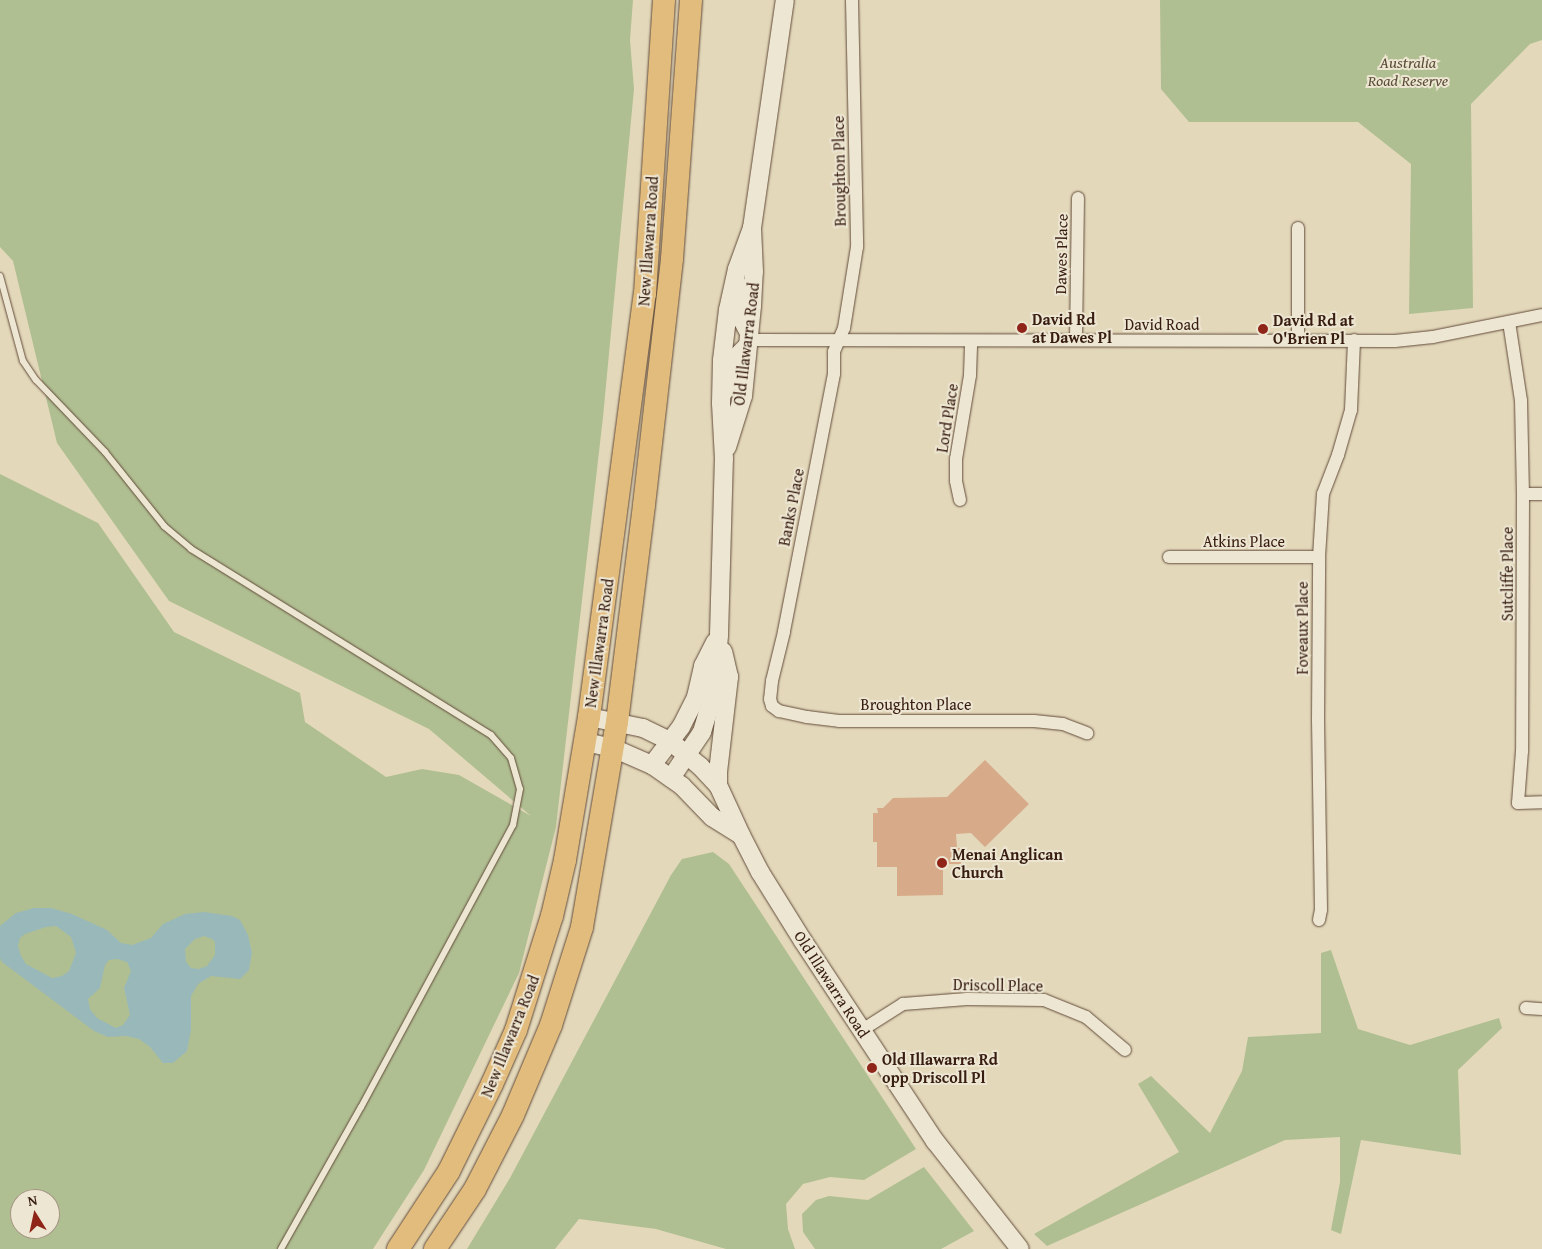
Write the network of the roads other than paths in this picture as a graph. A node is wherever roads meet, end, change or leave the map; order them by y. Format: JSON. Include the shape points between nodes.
{"nodes":[{"id":1,"x":664,"y":0,"type":"edge"},
{"id":2,"x":692,"y":0,"type":"edge"},
{"id":3,"x":784,"y":0,"type":"edge"},
{"id":4,"x":852,"y":0,"type":"edge"},
{"id":5,"x":1078,"y":198,"type":"dead end"},
{"id":6,"x":752,"y":228,"type":"junction"},
{"id":7,"x":1298,"y":228,"type":"dead end"},
{"id":8,"x":737,"y":269,"type":"junction"},
{"id":9,"x":0,"y":276,"type":"edge"},
{"id":10,"x":1542,"y":316,"type":"edge"},
{"id":11,"x":1509,"y":322,"type":"junction"},
{"id":12,"x":839,"y":339,"type":"junction"},
{"id":13,"x":749,"y":340,"type":"junction"},
{"id":14,"x":1076,"y":340,"type":"junction"},
{"id":15,"x":1298,"y":340,"type":"junction"},
{"id":16,"x":1354,"y":340,"type":"junction"},
{"id":17,"x":971,"y":341,"type":"junction"},
{"id":18,"x":721,"y":402,"type":"junction"},
{"id":19,"x":724,"y":459,"type":"junction"},
{"id":20,"x":1523,"y":494,"type":"junction"},
{"id":21,"x":1542,"y":494,"type":"edge"},
{"id":22,"x":960,"y":500,"type":"dead end"},
{"id":23,"x":1169,"y":557,"type":"dead end"},
{"id":24,"x":1318,"y":557,"type":"junction"},
{"id":25,"x":719,"y":635,"type":"junction"},
{"id":26,"x":772,"y":681,"type":"joint"},
{"id":27,"x":589,"y":717,"type":"junction"},
{"id":28,"x":617,"y":722,"type":"junction"},
{"id":29,"x":1087,"y":733,"type":"dead end"},
{"id":30,"x":670,"y":741,"type":"junction"},
{"id":31,"x":586,"y":742,"type":"junction"},
{"id":32,"x":613,"y":748,"type":"junction"},
{"id":33,"x":687,"y":755,"type":"junction"},
{"id":34,"x":652,"y":765,"type":"junction"},
{"id":35,"x":671,"y":778,"type":"junction"},
{"id":36,"x":718,"y":785,"type":"junction"},
{"id":37,"x":1542,"y":802,"type":"edge"},
{"id":38,"x":741,"y":835,"type":"junction"},
{"id":39,"x":1319,"y":920,"type":"dead end"},
{"id":40,"x":1526,"y":1008,"type":"dead end"},
{"id":41,"x":1542,"y":1009,"type":"edge"},
{"id":42,"x":862,"y":1030,"type":"junction"},
{"id":43,"x":1125,"y":1050,"type":"dead end"},
{"id":44,"x":281,"y":1249,"type":"edge"},
{"id":45,"x":398,"y":1249,"type":"edge"},
{"id":46,"x":435,"y":1249,"type":"edge"},
{"id":47,"x":1020,"y":1249,"type":"edge"}],
"edges":[{"from":1,"to":27,"type":"highway","name":"New Illawarra Road","via":[[645,294]]},
{"from":2,"to":28,"type":"highway","name":"New Illawarra Road","via":[[672,259]]},
{"from":3,"to":6,"type":"street","name":"Old Illawarra Road"},
{"from":4,"to":12,"type":"street","name":"Broughton Place","via":[[857,247],[844,328]]},
{"from":5,"to":14,"type":"street","name":"Dawes Place"},
{"from":6,"to":8,"type":"street","name":"Old Illawarra Road"},
{"from":6,"to":13,"type":"street","name":"Old Illawarra Road","via":[[754,272]]},
{"from":7,"to":15,"type":"street"},
{"from":8,"to":13,"type":"street","via":[[741,287],[740,322]]},
{"from":8,"to":18,"type":"street","name":"Old Illawarra Road","via":[[727,318]]},
{"from":9,"to":44,"type":"lane","via":[[23,361],[70,417],[105,452],[164,526],[191,550],[492,735],[511,758],[520,789],[513,825]]},
{"from":10,"to":11,"type":"street","name":"David Road"},
{"from":11,"to":16,"type":"street","name":"David Road","via":[[1433,337],[1396,341]]},
{"from":11,"to":20,"type":"street","name":"Sutcliffe Place","via":[[1520,400]]},
{"from":12,"to":13,"type":"street","name":"David Road"},
{"from":12,"to":17,"type":"street","name":"David Road"},
{"from":12,"to":26,"type":"street","name":"Banks Place"},
{"from":13,"to":18,"type":"street","via":[[735,354],[731,384]]},
{"from":13,"to":19,"type":"street","name":"Old Illawarra Road","via":[[743,396]]},
{"from":14,"to":15,"type":"street","name":"David Road"},
{"from":14,"to":17,"type":"street","name":"David Road"},
{"from":15,"to":16,"type":"street","name":"David Road"},
{"from":16,"to":24,"type":"street","name":"Foveaux Place","via":[[1351,410],[1323,494]]},
{"from":17,"to":22,"type":"street","name":"Lord Place","via":[[970,375],[956,459]]},
{"from":18,"to":19,"type":"street","name":"Old Illawarra Road"},
{"from":19,"to":25,"type":"street","name":"Old Illawarra Road"},
{"from":20,"to":21,"type":"street"},
{"from":20,"to":37,"type":"street","name":"Sutcliffe Place","via":[[1522,751],[1518,803]]},
{"from":23,"to":24,"type":"street","name":"Atkins Place"},
{"from":24,"to":39,"type":"street","name":"Foveaux Place"},
{"from":25,"to":30,"type":"street","name":"Old Illawarra Road","via":[[703,666],[696,697]]},
{"from":25,"to":33,"type":"street","name":"Old Illawarra Road","via":[[710,711],[702,732]]},
{"from":25,"to":36,"type":"street","name":"Old Illawarra Road","via":[[729,677]]},
{"from":26,"to":29,"type":"street","name":"Broughton Place","via":[[772,706],[807,717],[839,721],[1034,721],[1063,724]]},
{"from":27,"to":28,"type":"street","name":"Old Illawarra Road"},
{"from":27,"to":31,"type":"highway","name":"New Illawarra Road"},
{"from":28,"to":30,"type":"street","name":"Old Illawarra Road","via":[[642,728]]},
{"from":28,"to":32,"type":"highway","name":"New Illawarra Road"},
{"from":30,"to":33,"type":"street","name":"Old Illawarra Road"},
{"from":30,"to":34,"type":"street","name":"Old Illawarra Road"},
{"from":31,"to":32,"type":"street"},
{"from":31,"to":45,"type":"highway","name":"New Illawarra Road","via":[[554,906],[516,1030],[449,1171]]},
{"from":32,"to":34,"type":"street"},
{"from":32,"to":46,"type":"highway","name":"New Illawarra Road","via":[[582,927],[551,1025],[509,1124],[475,1189]]},
{"from":33,"to":35,"type":"street","name":"Old Illawarra Road"},
{"from":33,"to":36,"type":"street","name":"Old Illawarra Road"},
{"from":34,"to":35,"type":"street"},
{"from":35,"to":38,"type":"street","via":[[712,817]]},
{"from":36,"to":38,"type":"street","name":"Old Illawarra Road"},
{"from":38,"to":42,"type":"street","name":"Old Illawarra Road","via":[[760,872]]},
{"from":40,"to":41,"type":"street"},
{"from":42,"to":43,"type":"street","name":"Driscoll Place","via":[[903,1004],[967,999],[1044,1000],[1086,1017]]},
{"from":42,"to":47,"type":"street","name":"Old Illawarra Road","via":[[935,1141]]}]}
